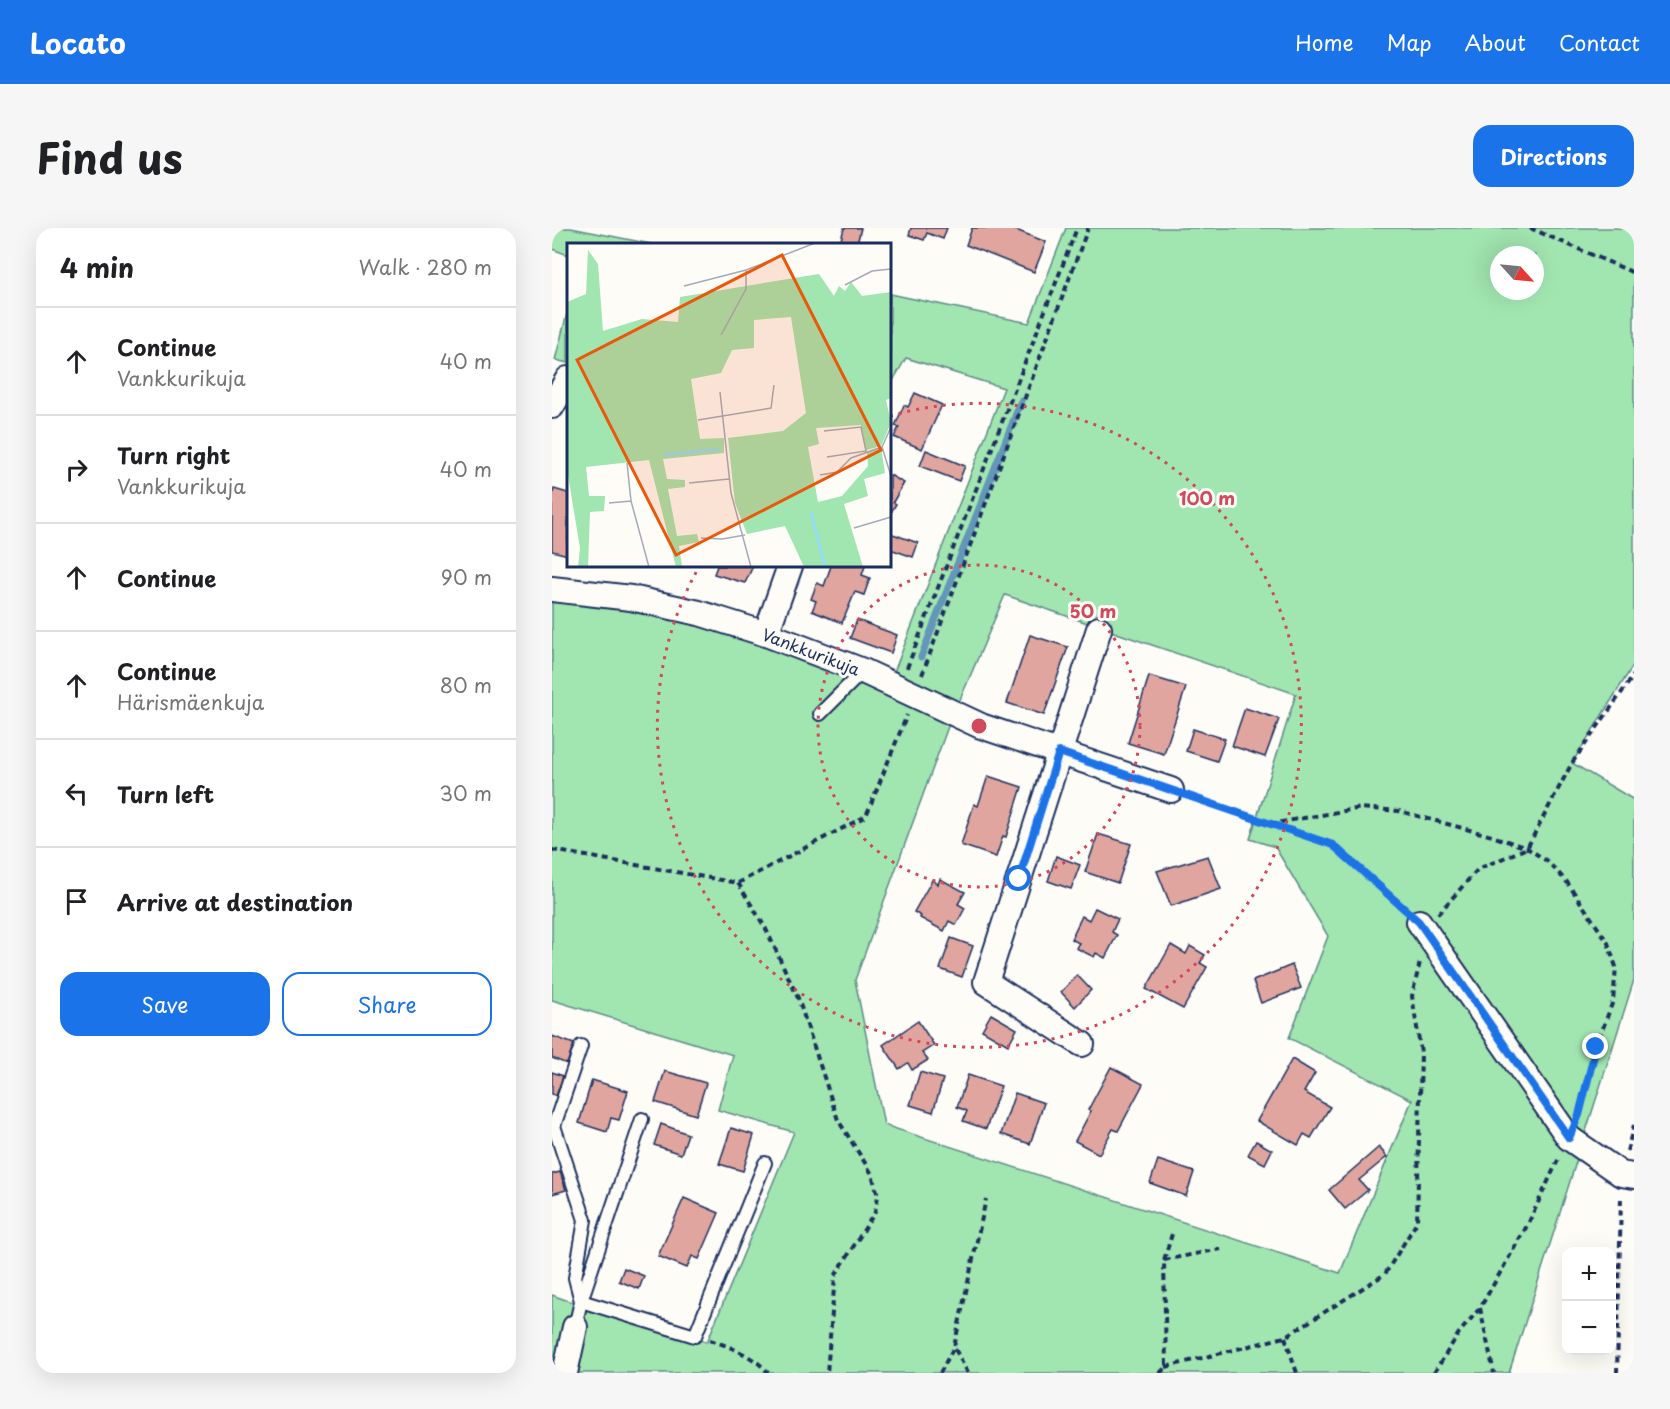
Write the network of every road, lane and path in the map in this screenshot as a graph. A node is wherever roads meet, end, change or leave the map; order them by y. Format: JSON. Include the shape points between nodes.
{"nodes":[{"id":1,"x":1077,"y":228,"type":"edge"},
{"id":2,"x":1088,"y":228,"type":"edge"},
{"id":3,"x":1530,"y":228,"type":"edge"},
{"id":4,"x":1634,"y":273,"type":"edge"},
{"id":5,"x":567,"y":381,"type":"edge"},
{"id":6,"x":552,"y":406,"type":"edge"},
{"id":7,"x":790,"y":567,"type":"edge"},
{"id":8,"x":552,"y":589,"type":"edge"},
{"id":9,"x":1099,"y":629,"type":"dead end"},
{"id":10,"x":766,"y":634,"type":"junction"},
{"id":11,"x":863,"y":671,"type":"junction"},
{"id":12,"x":1634,"y":675,"type":"edge"},
{"id":13,"x":907,"y":692,"type":"junction"},
{"id":14,"x":820,"y":714,"type":"dead end"},
{"id":15,"x":1059,"y":752,"type":"junction"},
{"id":16,"x":1171,"y":790,"type":"joint"},
{"id":17,"x":1270,"y":824,"type":"junction"},
{"id":18,"x":1527,"y":848,"type":"junction"},
{"id":19,"x":552,"y":850,"type":"edge"},
{"id":20,"x":738,"y":883,"type":"junction"},
{"id":21,"x":1423,"y":927,"type":"junction"},
{"id":22,"x":1082,"y":1044,"type":"dead end"},
{"id":23,"x":581,"y":1046,"type":"dead end"},
{"id":24,"x":642,"y":1119,"type":"dead end"},
{"id":25,"x":1634,"y":1125,"type":"edge"},
{"id":26,"x":1569,"y":1138,"type":"junction"},
{"id":27,"x":765,"y":1163,"type":"dead end"},
{"id":28,"x":1628,"y":1175,"type":"edge"},
{"id":29,"x":986,"y":1199,"type":"dead end"},
{"id":30,"x":1172,"y":1234,"type":"dead end"},
{"id":31,"x":1221,"y":1249,"type":"dead end"},
{"id":32,"x":1164,"y":1260,"type":"junction"},
{"id":33,"x":581,"y":1301,"type":"junction"},
{"id":34,"x":1480,"y":1308,"type":"junction"},
{"id":35,"x":575,"y":1327,"type":"joint"},
{"id":36,"x":695,"y":1336,"type":"junction"},
{"id":37,"x":1285,"y":1337,"type":"junction"},
{"id":38,"x":954,"y":1347,"type":"junction"},
{"id":39,"x":1166,"y":1367,"type":"junction"},
{"id":40,"x":565,"y":1373,"type":"edge"},
{"id":41,"x":768,"y":1373,"type":"edge"},
{"id":42,"x":827,"y":1373,"type":"edge"},
{"id":43,"x":940,"y":1373,"type":"edge"},
{"id":44,"x":968,"y":1373,"type":"edge"},
{"id":45,"x":1160,"y":1373,"type":"edge"},
{"id":46,"x":1297,"y":1373,"type":"edge"},
{"id":47,"x":1434,"y":1373,"type":"edge"},
{"id":48,"x":1494,"y":1373,"type":"edge"},
{"id":49,"x":1617,"y":1373,"type":"edge"}],
"edges":[{"from":1,"to":13,"type":"path"},
{"from":2,"to":13,"type":"path"},
{"from":3,"to":4,"type":"path"},
{"from":5,"to":6,"type":"street"},
{"from":7,"to":10,"type":"street"},
{"from":8,"to":10,"type":"street","name":"Vankkurikuja","via":[[631,598],[699,613]]},
{"from":9,"to":15,"type":"street"},
{"from":10,"to":11,"type":"street","name":"Vankkurikuja"},
{"from":11,"to":13,"type":"street","name":"Vankkurikuja"},
{"from":11,"to":14,"type":"lane"},
{"from":12,"to":18,"type":"path","via":[[1572,763]]},
{"from":13,"to":15,"type":"street","name":"Vankkurikuja","via":[[981,726]]},
{"from":13,"to":20,"type":"path","via":[[866,816]]},
{"from":15,"to":16,"type":"street","name":"Vankkurikuja"},
{"from":15,"to":22,"type":"street","via":[[987,982]]},
{"from":16,"to":17,"type":"path"},
{"from":17,"to":18,"type":"path","via":[[1361,808],[1399,811]]},
{"from":17,"to":21,"type":"path","via":[[1333,845]]},
{"from":18,"to":21,"type":"path","via":[[1478,869]]},
{"from":18,"to":26,"type":"path","via":[[1547,861],[1567,882],[1608,943],[1616,967],[1613,1001]]},
{"from":19,"to":20,"type":"path"},
{"from":20,"to":42,"type":"path","via":[[798,998],[838,1120],[872,1174],[878,1196],[875,1212],[835,1276]]},
{"from":21,"to":26,"type":"street"},
{"from":21,"to":37,"type":"path","via":[[1412,996],[1421,1053],[1417,1222],[1385,1274]]},
{"from":23,"to":33,"type":"lane","via":[[554,1126],[585,1220],[575,1278]]},
{"from":24,"to":33,"type":"lane"},
{"from":25,"to":28,"type":"path"},
{"from":26,"to":28,"type":"street"},
{"from":26,"to":34,"type":"path","via":[[1528,1224]]},
{"from":27,"to":36,"type":"lane"},
{"from":28,"to":49,"type":"path"},
{"from":29,"to":38,"type":"path"},
{"from":30,"to":32,"type":"path"},
{"from":31,"to":32,"type":"path"},
{"from":32,"to":39,"type":"path"},
{"from":33,"to":35,"type":"lane"},
{"from":33,"to":36,"type":"lane"},
{"from":34,"to":47,"type":"path"},
{"from":34,"to":48,"type":"path"},
{"from":35,"to":40,"type":"street"},
{"from":36,"to":41,"type":"path","via":[[724,1345],[762,1365]]},
{"from":37,"to":39,"type":"path"},
{"from":37,"to":46,"type":"path"},
{"from":38,"to":43,"type":"path"},
{"from":38,"to":44,"type":"path"},
{"from":39,"to":45,"type":"path"}]}
